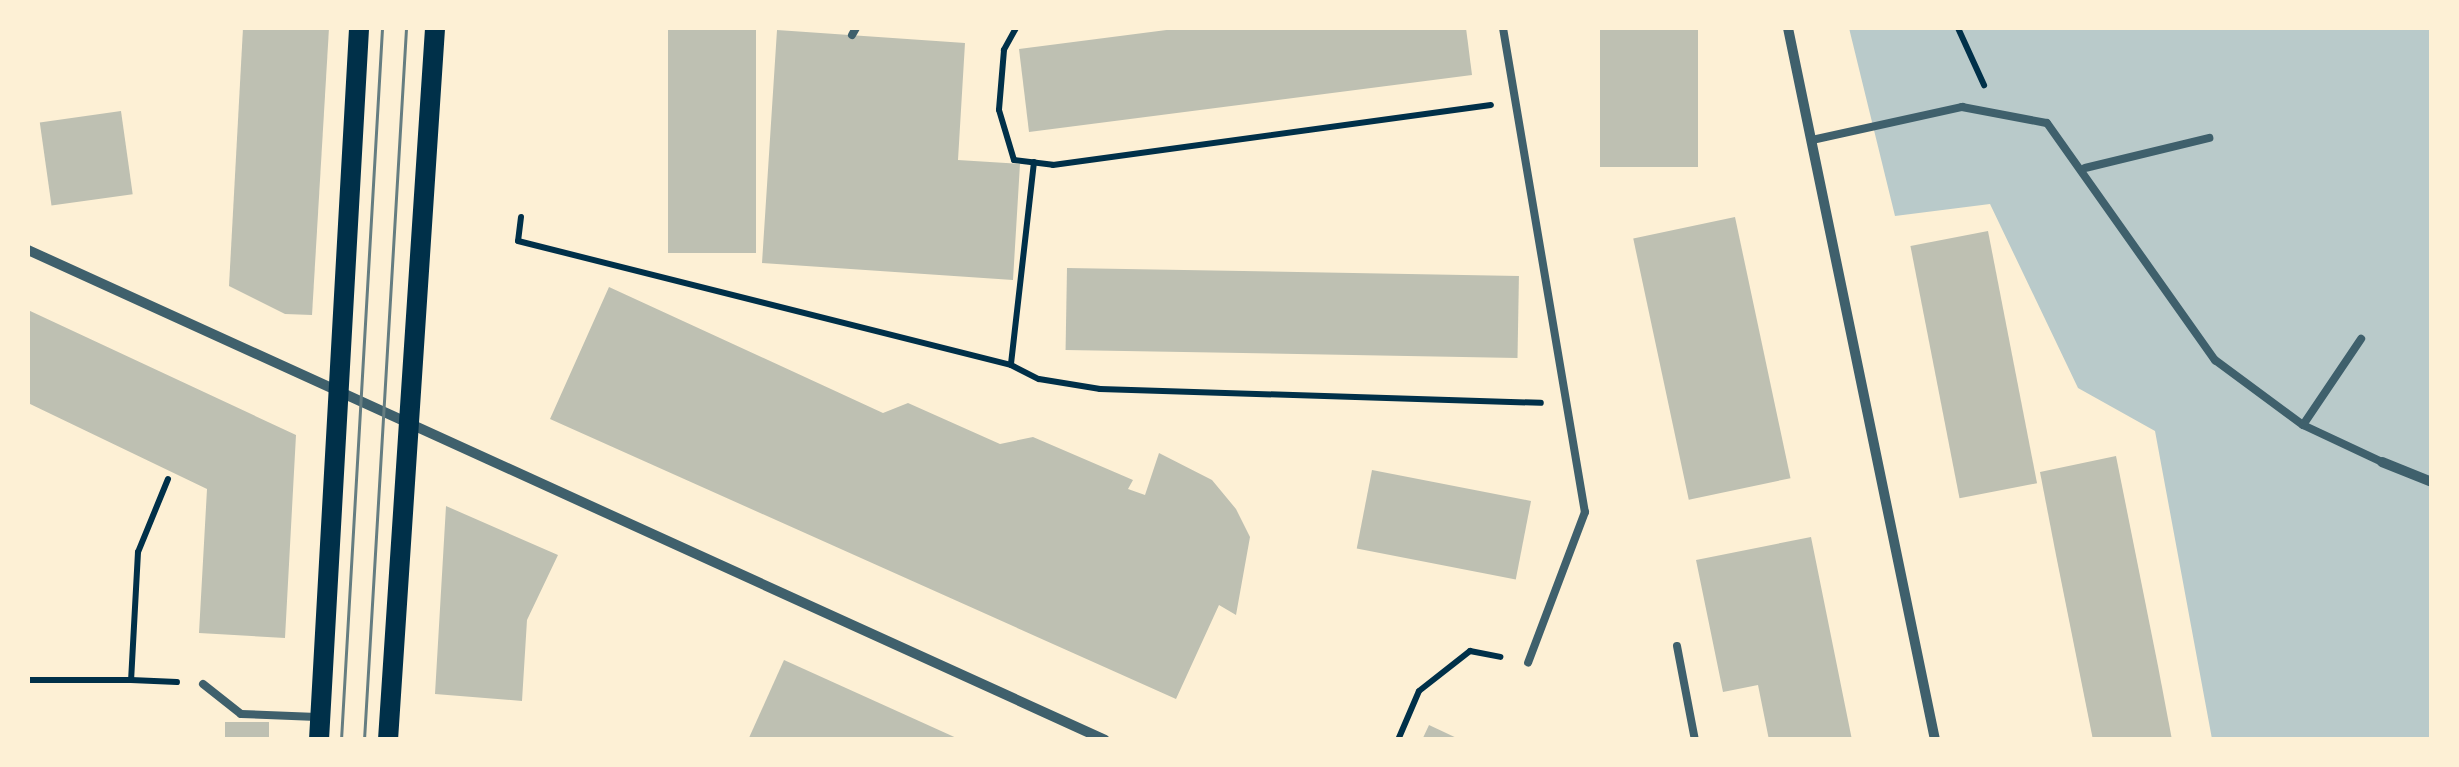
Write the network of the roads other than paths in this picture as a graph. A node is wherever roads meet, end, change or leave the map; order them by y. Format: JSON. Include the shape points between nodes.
{"nodes":[{"id":1,"x":359,"y":28,"type":"edge"},
{"id":2,"x":435,"y":28,"type":"edge"},
{"id":3,"x":1503,"y":28,"type":"edge"},
{"id":4,"x":1788,"y":28,"type":"edge"},
{"id":5,"x":2209,"y":138,"type":"dead end"},
{"id":6,"x":1812,"y":140,"type":"junction"},
{"id":7,"x":2085,"y":168,"type":"junction"},
{"id":8,"x":28,"y":250,"type":"edge"},
{"id":9,"x":2362,"y":340,"type":"dead end"},
{"id":10,"x":337,"y":390,"type":"junction"},
{"id":11,"x":410,"y":422,"type":"junction"},
{"id":12,"x":2303,"y":425,"type":"junction"},
{"id":13,"x":2382,"y":462,"type":"joint"},
{"id":14,"x":2432,"y":482,"type":"edge"},
{"id":15,"x":1678,"y":646,"type":"dead end"},
{"id":16,"x":1528,"y":663,"type":"road end"},
{"id":17,"x":203,"y":684,"type":"road end"},
{"id":18,"x":320,"y":717,"type":"junction"},
{"id":19,"x":319,"y":740,"type":"edge"},
{"id":20,"x":388,"y":740,"type":"edge"},
{"id":21,"x":1106,"y":740,"type":"edge"},
{"id":22,"x":1696,"y":740,"type":"edge"},
{"id":23,"x":1936,"y":740,"type":"edge"}],
"edges":[{"from":1,"to":10,"type":"main road"},
{"from":2,"to":11,"type":"main road"},
{"from":3,"to":16,"type":"lane","via":[[1574,404],[1585,512]]},
{"from":4,"to":6,"type":"street"},
{"from":5,"to":7,"type":"lane"},
{"from":6,"to":7,"type":"lane","via":[[1962,108],[2047,123]]},
{"from":6,"to":23,"type":"street"},
{"from":7,"to":12,"type":"lane","via":[[2215,360]]},
{"from":8,"to":10,"type":"street"},
{"from":9,"to":12,"type":"lane"},
{"from":10,"to":11,"type":"street"},
{"from":10,"to":18,"type":"main road"},
{"from":11,"to":20,"type":"main road"},
{"from":11,"to":21,"type":"street"},
{"from":12,"to":13,"type":"lane"},
{"from":13,"to":14,"type":"street"},
{"from":15,"to":22,"type":"lane"},
{"from":17,"to":18,"type":"lane","via":[[241,714]]},
{"from":18,"to":19,"type":"main road"}]}
